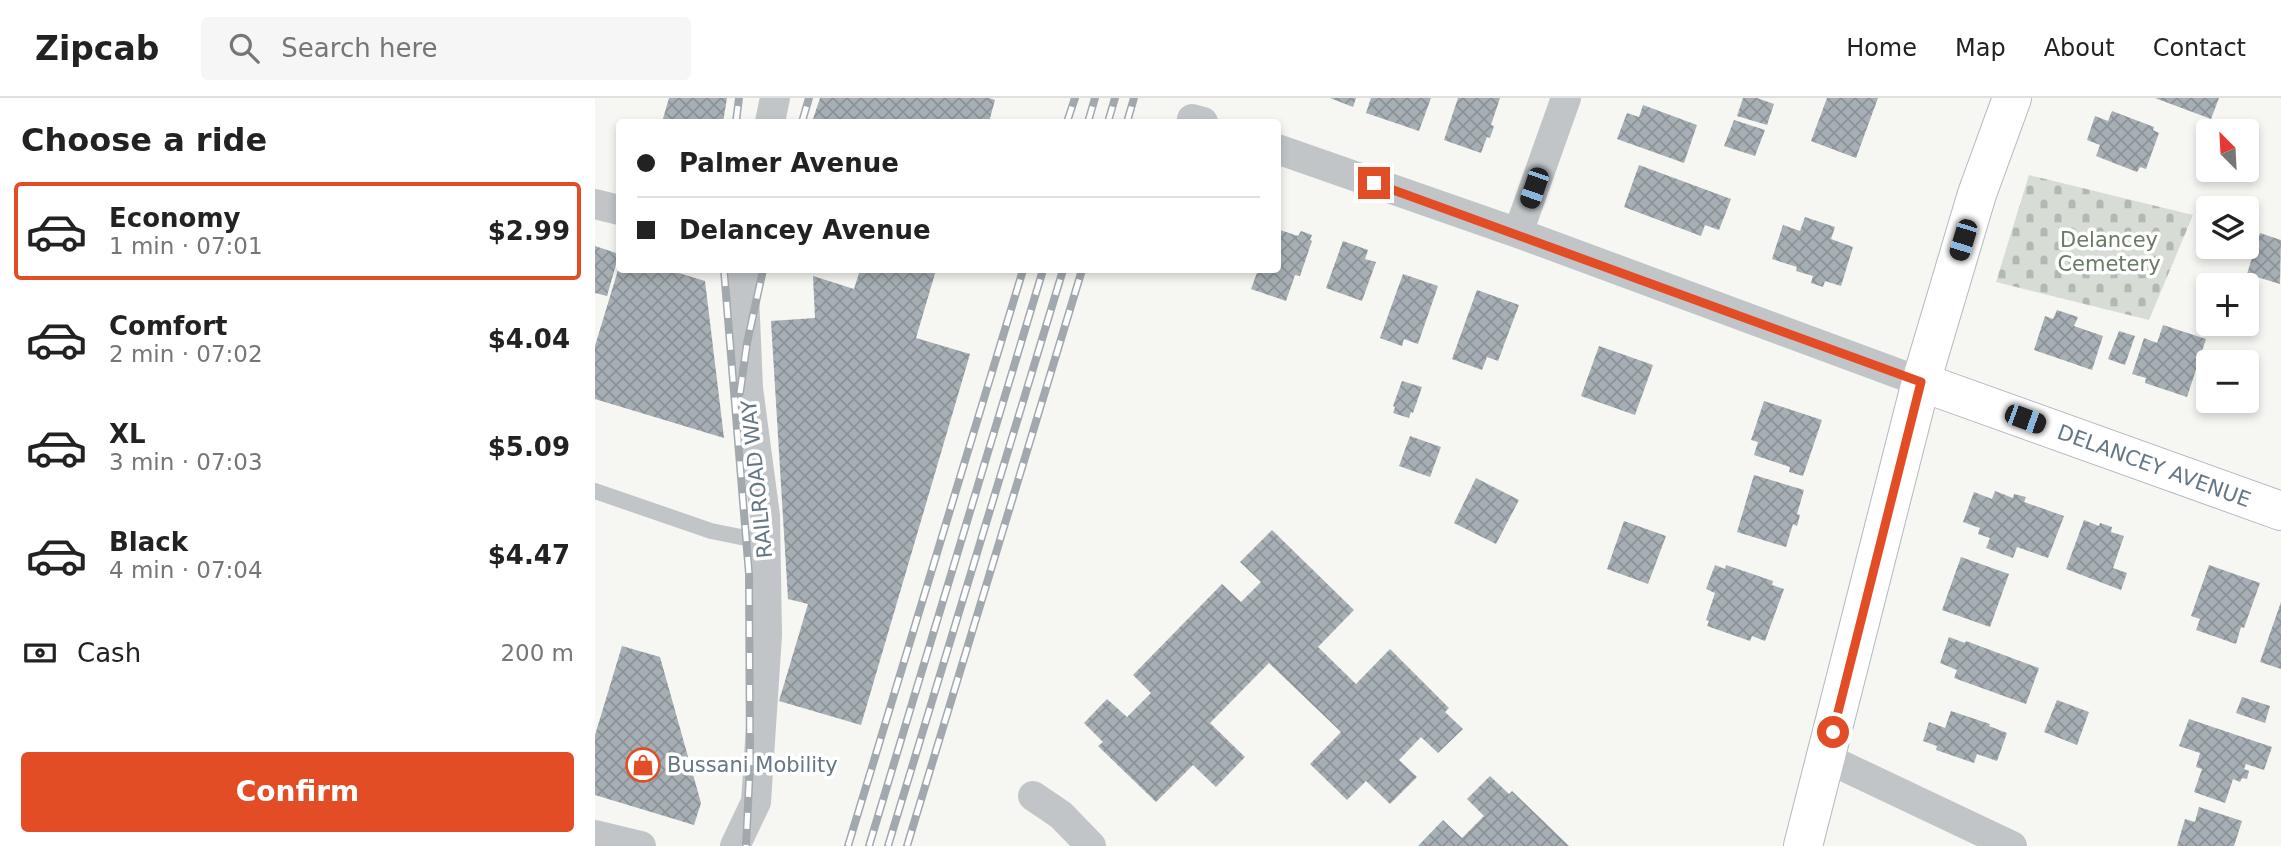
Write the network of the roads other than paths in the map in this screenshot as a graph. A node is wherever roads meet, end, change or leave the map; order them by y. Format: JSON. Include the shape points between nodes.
{"nodes":[{"id":1,"x":775,"y":98,"type":"edge"},
{"id":2,"x":1566,"y":98,"type":"edge"},
{"id":3,"x":2012,"y":98,"type":"edge"},
{"id":4,"x":770,"y":119,"type":"edge"},
{"id":5,"x":1281,"y":150,"type":"edge"},
{"id":6,"x":595,"y":204,"type":"edge"},
{"id":7,"x":616,"y":209,"type":"edge"},
{"id":8,"x":1518,"y":233,"type":"junction"},
{"id":9,"x":743,"y":273,"type":"edge"},
{"id":10,"x":1921,"y":382,"type":"junction"},
{"id":11,"x":595,"y":491,"type":"edge"},
{"id":12,"x":2281,"y":510,"type":"edge"},
{"id":13,"x":766,"y":542,"type":"junction"},
{"id":14,"x":1826,"y":758,"type":"junction"},
{"id":15,"x":1033,"y":796,"type":"dead end"},
{"id":16,"x":595,"y":835,"type":"edge"},
{"id":17,"x":641,"y":846,"type":"edge"},
{"id":18,"x":735,"y":846,"type":"edge"},
{"id":19,"x":1091,"y":846,"type":"edge"},
{"id":20,"x":1803,"y":846,"type":"edge"},
{"id":21,"x":2012,"y":846,"type":"edge"}],
"edges":[{"from":1,"to":4,"type":"street"},
{"from":2,"to":8,"type":"street"},
{"from":3,"to":10,"type":"street","via":[[1977,194]]},
{"from":5,"to":8,"type":"street","name":"DELANCEY AVENUE"},
{"from":6,"to":7,"type":"street"},
{"from":8,"to":10,"type":"street","name":"DELANCEY AVENUE"},
{"from":9,"to":13,"type":"street","name":"RAILROAD WAY","via":[[748,388]]},
{"from":10,"to":12,"type":"street","name":"DELANCEY AVENUE"},
{"from":10,"to":14,"type":"street"},
{"from":11,"to":13,"type":"lane","via":[[711,531]]},
{"from":13,"to":18,"type":"street","name":"RAILROAD WAY","via":[[767,635],[756,802]]},
{"from":14,"to":20,"type":"street"},
{"from":14,"to":21,"type":"street"},
{"from":15,"to":19,"type":"street","via":[[1061,815]]},
{"from":16,"to":17,"type":"street"}]}
